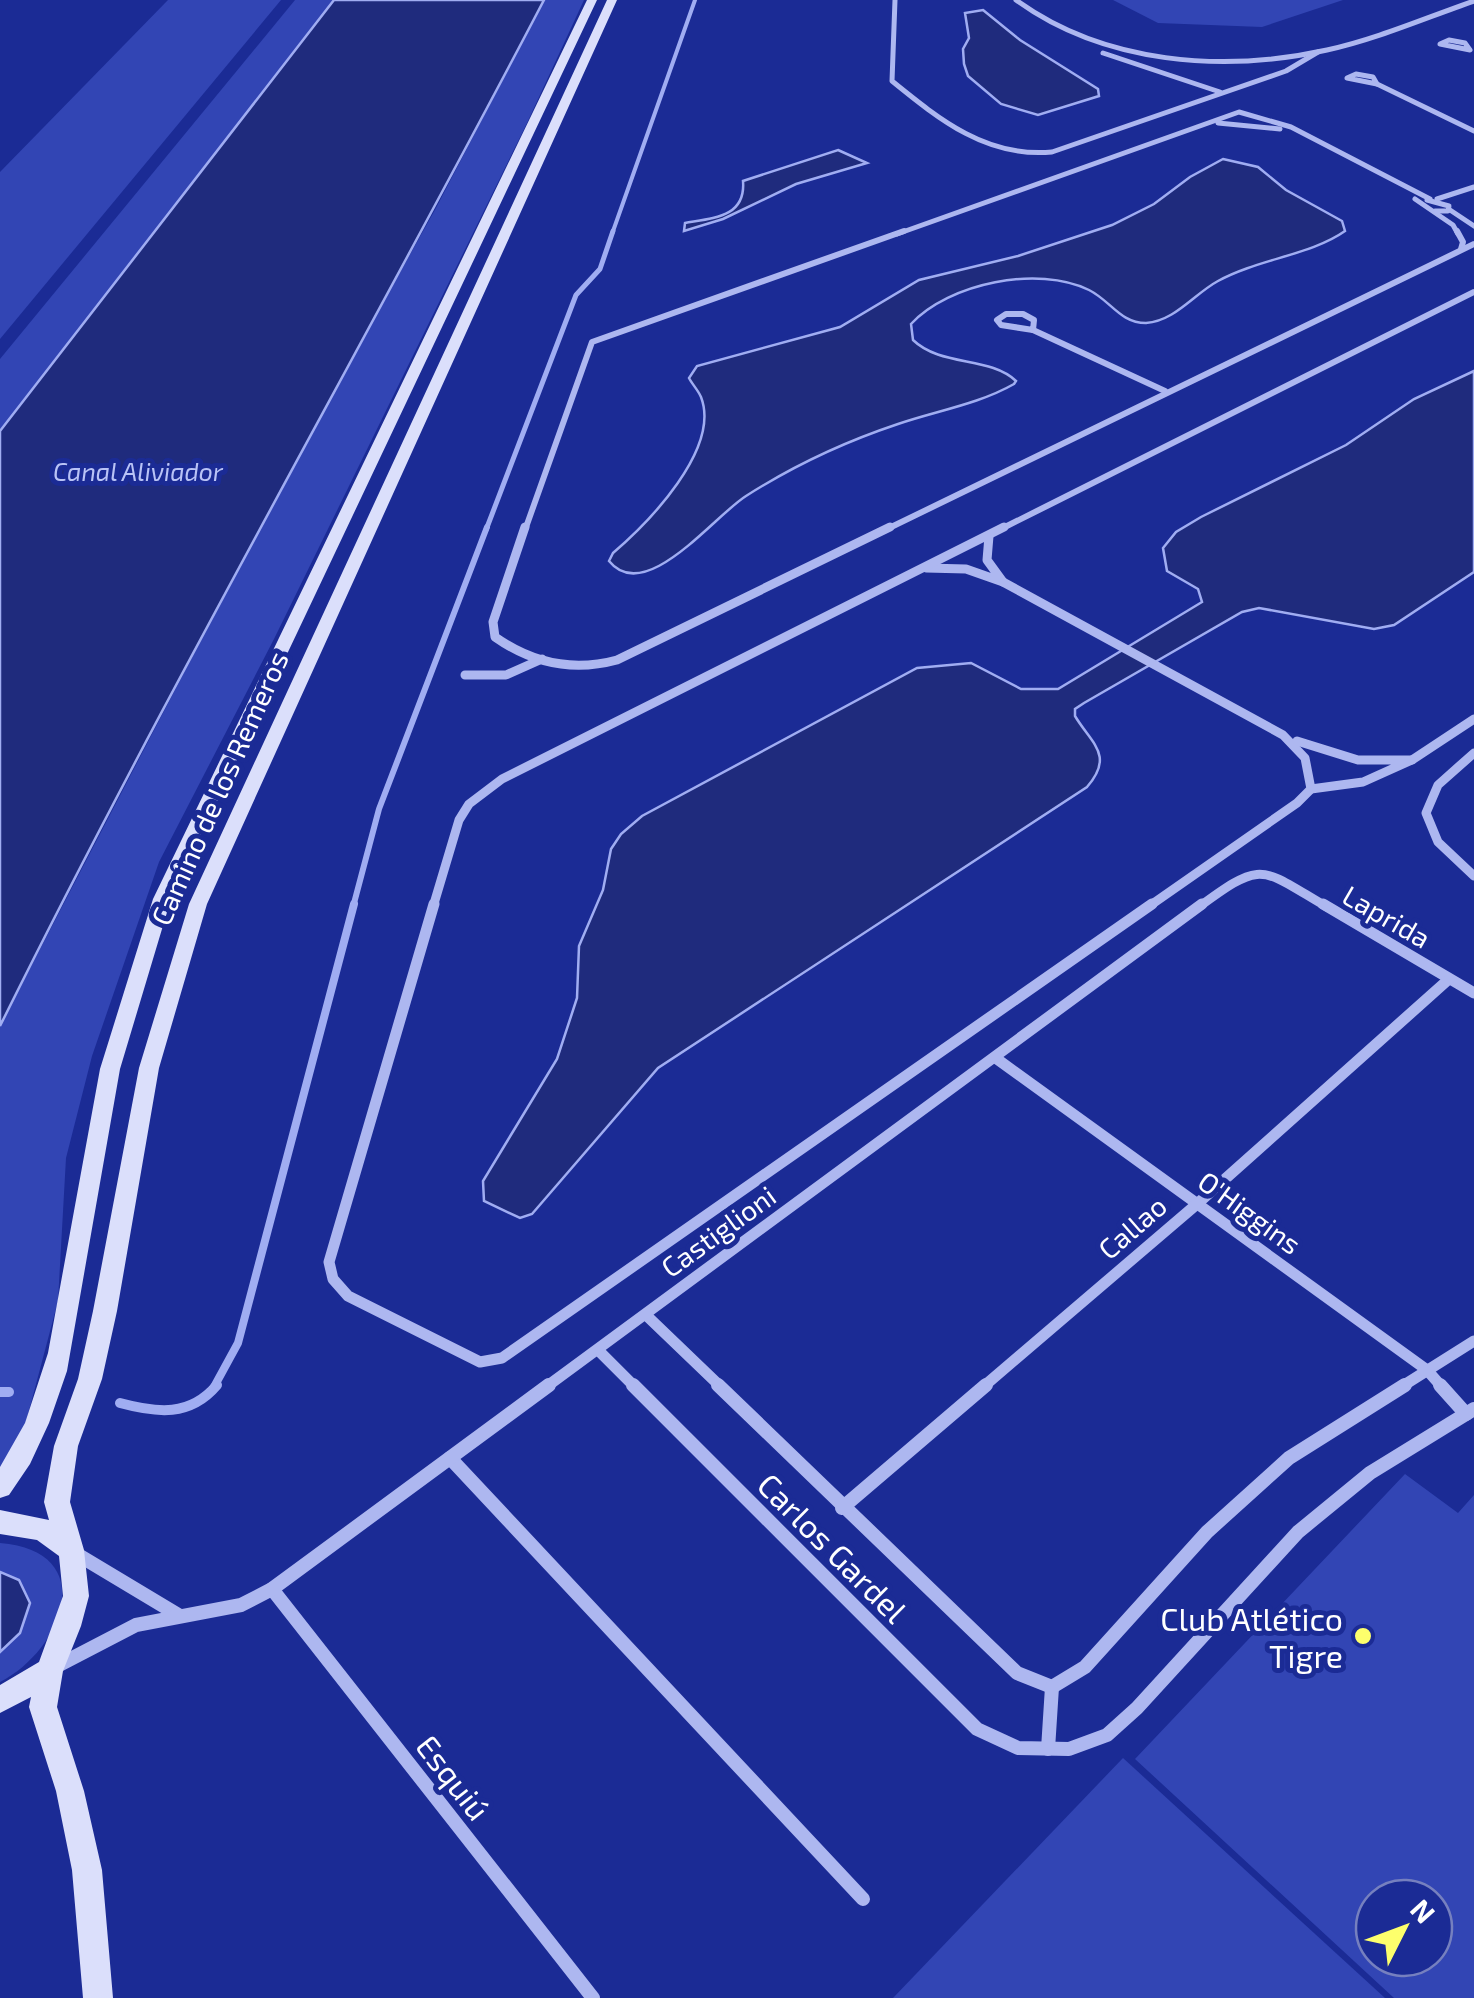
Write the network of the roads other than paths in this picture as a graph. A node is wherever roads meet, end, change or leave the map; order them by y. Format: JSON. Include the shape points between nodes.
{"nodes":[{"id":1,"x":592,"y":0,"type":"edge"},
{"id":2,"x":612,"y":0,"type":"edge"},
{"id":3,"x":896,"y":0,"type":"edge"},
{"id":4,"x":1016,"y":0,"type":"edge"},
{"id":5,"x":1474,"y":0,"type":"edge"},
{"id":6,"x":1472,"y":51,"type":"edge"},
{"id":7,"x":1318,"y":52,"type":"junction"},
{"id":8,"x":1104,"y":53,"type":"dead end"},
{"id":9,"x":1377,"y":84,"type":"junction"},
{"id":10,"x":1223,"y":93,"type":"junction"},
{"id":11,"x":1198,"y":126,"type":"junction"},
{"id":12,"x":1474,"y":131,"type":"edge"},
{"id":13,"x":1474,"y":190,"type":"edge"},
{"id":14,"x":1433,"y":199,"type":"junction"},
{"id":15,"x":1421,"y":203,"type":"junction"},
{"id":16,"x":1449,"y":208,"type":"junction"},
{"id":17,"x":1434,"y":211,"type":"junction"},
{"id":18,"x":1474,"y":226,"type":"edge"},
{"id":19,"x":1474,"y":244,"type":"edge"},
{"id":20,"x":1461,"y":249,"type":"junction"},
{"id":21,"x":1474,"y":292,"type":"edge"},
{"id":22,"x":1033,"y":330,"type":"junction"},
{"id":23,"x":1165,"y":391,"type":"junction"},
{"id":24,"x":990,"y":534,"type":"junction"},
{"id":25,"x":920,"y":569,"type":"junction"},
{"id":26,"x":1003,"y":582,"type":"junction"},
{"id":27,"x":542,"y":659,"type":"junction"},
{"id":28,"x":464,"y":674,"type":"dead end"},
{"id":29,"x":1474,"y":719,"type":"edge"},
{"id":30,"x":1283,"y":735,"type":"junction"},
{"id":31,"x":1474,"y":753,"type":"edge"},
{"id":32,"x":1412,"y":760,"type":"junction"},
{"id":33,"x":1311,"y":789,"type":"junction"},
{"id":34,"x":1474,"y":876,"type":"edge"},
{"id":35,"x":1276,"y":877,"type":"joint"},
{"id":36,"x":1449,"y":979,"type":"junction"},
{"id":37,"x":1474,"y":993,"type":"edge"},
{"id":38,"x":997,"y":1059,"type":"junction"},
{"id":39,"x":1197,"y":1204,"type":"junction"},
{"id":40,"x":646,"y":1316,"type":"junction"},
{"id":41,"x":1474,"y":1341,"type":"edge"},
{"id":42,"x":598,"y":1350,"type":"junction"},
{"id":43,"x":1427,"y":1370,"type":"junction"},
{"id":44,"x":1470,"y":1412,"type":"edge"},
{"id":45,"x":450,"y":1458,"type":"junction"},
{"id":46,"x":0,"y":1487,"type":"edge"},
{"id":47,"x":842,"y":1508,"type":"junction"},
{"id":48,"x":0,"y":1522,"type":"edge"},
{"id":49,"x":71,"y":1550,"type":"junction"},
{"id":50,"x":272,"y":1589,"type":"junction"},
{"id":51,"x":181,"y":1616,"type":"junction"},
{"id":52,"x":50,"y":1671,"type":"junction"},
{"id":53,"x":1052,"y":1687,"type":"junction"},
{"id":54,"x":0,"y":1700,"type":"edge"},
{"id":55,"x":1048,"y":1749,"type":"junction"},
{"id":56,"x":863,"y":1900,"type":"dead end"},
{"id":57,"x":98,"y":1998,"type":"edge"},
{"id":58,"x":593,"y":1998,"type":"edge"}],
"edges":[{"from":1,"to":46,"type":"main road","name":"Camino de los Remeros","via":[[162,899],[110,1068],[49,1394],[20,1464]]},
{"from":2,"to":49,"type":"main road","name":"Camino de los Remeros","via":[[198,904],[149,1068],[94,1362],[66,1446],[56,1502]]},
{"from":3,"to":10,"type":"street","via":[[892,81],[937,120],[1021,153],[1052,152]]},
{"from":4,"to":7,"type":"street","via":[[1064,32],[1127,50],[1234,60]]},
{"from":5,"to":7,"type":"street"},
{"from":6,"to":6,"type":"street","via":[[1462,42],[1440,43],[1449,49]]},
{"from":7,"to":10,"type":"street"},
{"from":8,"to":10,"type":"street"},
{"from":9,"to":9,"type":"street","via":[[1370,75],[1347,76],[1355,83]]},
{"from":9,"to":12,"type":"street"},
{"from":11,"to":14,"type":"street","via":[[1231,113],[1253,114]]},
{"from":11,"to":15,"type":"street","via":[[1257,124],[1300,136]]},
{"from":11,"to":27,"type":"street","via":[[592,342],[493,622],[502,643]]},
{"from":13,"to":14,"type":"street"},
{"from":13,"to":16,"type":"street"},
{"from":14,"to":15,"type":"street"},
{"from":14,"to":16,"type":"street"},
{"from":15,"to":17,"type":"street"},
{"from":16,"to":17,"type":"street"},
{"from":16,"to":18,"type":"street"},
{"from":17,"to":20,"type":"street","via":[[1460,234]]},
{"from":19,"to":20,"type":"street"},
{"from":20,"to":23,"type":"street"},
{"from":21,"to":24,"type":"street"},
{"from":22,"to":22,"type":"street","via":[[1034,320],[1023,314],[997,320],[1006,328]]},
{"from":22,"to":23,"type":"street"},
{"from":23,"to":27,"type":"street","via":[[617,660],[580,668]]},
{"from":24,"to":25,"type":"street"},
{"from":24,"to":26,"type":"street","via":[[986,560]]},
{"from":25,"to":26,"type":"street","via":[[966,569]]},
{"from":25,"to":33,"type":"street","via":[[502,779],[469,804],[330,1262],[333,1279],[348,1296],[480,1362],[502,1358]]},
{"from":26,"to":30,"type":"street"},
{"from":27,"to":28,"type":"street","via":[[506,675]]},
{"from":29,"to":32,"type":"street"},
{"from":30,"to":32,"type":"street","via":[[1337,757]]},
{"from":30,"to":33,"type":"street","via":[[1306,755]]},
{"from":31,"to":34,"type":"street","via":[[1429,792],[1425,810],[1435,838]]},
{"from":32,"to":33,"type":"street","via":[[1363,782]]},
{"from":35,"to":36,"type":"street","name":"Laprida"},
{"from":35,"to":38,"type":"street","name":"Castiglioni","via":[[1241,876]]},
{"from":36,"to":37,"type":"street","name":"Laprida"},
{"from":36,"to":39,"type":"street","name":"Callao"},
{"from":38,"to":39,"type":"street","name":"O'Higgins"},
{"from":38,"to":40,"type":"street","name":"Castiglioni"},
{"from":39,"to":43,"type":"street","name":"O'Higgins"},
{"from":39,"to":47,"type":"street","name":"Callao"},
{"from":40,"to":42,"type":"street","name":"Castiglioni"},
{"from":40,"to":47,"type":"street","name":"Carlos Gardel"},
{"from":41,"to":43,"type":"street"},
{"from":42,"to":45,"type":"street","name":"Castiglioni"},
{"from":42,"to":55,"type":"street","name":"Carlos Gardel","via":[[977,1730],[1018,1748]]},
{"from":43,"to":44,"type":"street","name":"O'Higgins"},
{"from":43,"to":53,"type":"street","via":[[1289,1458],[1208,1532],[1086,1667]]},
{"from":44,"to":55,"type":"street","via":[[1370,1473],[1298,1532],[1107,1735]]},
{"from":45,"to":50,"type":"street","name":"Castiglioni"},
{"from":45,"to":56,"type":"street"},
{"from":47,"to":53,"type":"street","name":"Carlos Gardel","via":[[1017,1673]]},
{"from":48,"to":49,"type":"main road","via":[[44,1529]]},
{"from":49,"to":51,"type":"street"},
{"from":49,"to":52,"type":"main road","name":"Camino de los Remeros","via":[[76,1596]]},
{"from":50,"to":51,"type":"street","name":"Castiglioni","via":[[242,1605]]},
{"from":50,"to":58,"type":"street","name":"Esquiú"},
{"from":51,"to":52,"type":"street","name":"Castiglioni","via":[[136,1625]]},
{"from":52,"to":54,"type":"main road"},
{"from":52,"to":57,"type":"main road","name":"Camino de los Remeros","via":[[43,1708],[87,1870]]},
{"from":53,"to":55,"type":"street"}]}
